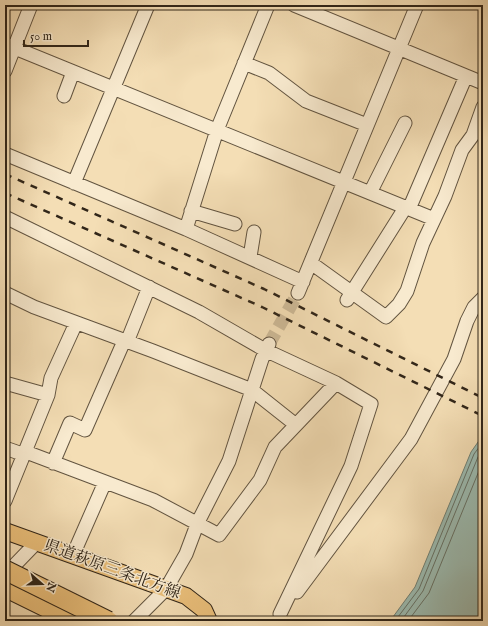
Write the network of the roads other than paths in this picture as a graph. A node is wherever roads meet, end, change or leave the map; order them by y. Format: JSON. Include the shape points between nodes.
{"nodes":[{"id":1,"x":31,"y":5,"type":"edge"},
{"id":2,"x":148,"y":5,"type":"edge"},
{"id":3,"x":268,"y":5,"type":"edge"},
{"id":4,"x":294,"y":5,"type":"edge"},
{"id":5,"x":417,"y":5,"type":"edge"},
{"id":6,"x":10,"y":46,"type":"edge"},
{"id":7,"x":399,"y":48,"type":"junction"},
{"id":8,"x":244,"y":63,"type":"junction"},
{"id":9,"x":5,"y":71,"type":"edge"},
{"id":10,"x":73,"y":72,"type":"junction"},
{"id":11,"x":466,"y":76,"type":"junction"},
{"id":12,"x":483,"y":83,"type":"edge"},
{"id":13,"x":115,"y":89,"type":"junction"},
{"id":14,"x":64,"y":96,"type":"dead end"},
{"id":15,"x":483,"y":107,"type":"edge"},
{"id":16,"x":405,"y":123,"type":"dead end"},
{"id":17,"x":367,"y":125,"type":"junction"},
{"id":18,"x":217,"y":130,"type":"junction"},
{"id":19,"x":5,"y":154,"type":"edge"},
{"id":20,"x":344,"y":182,"type":"junction"},
{"id":21,"x":74,"y":183,"type":"junction"},
{"id":22,"x":370,"y":193,"type":"junction"},
{"id":23,"x":406,"y":208,"type":"junction"},
{"id":24,"x":192,"y":210,"type":"junction"},
{"id":25,"x":5,"y":217,"type":"edge"},
{"id":26,"x":434,"y":219,"type":"junction"},
{"id":27,"x":235,"y":224,"type":"dead end"},
{"id":28,"x":186,"y":229,"type":"junction"},
{"id":29,"x":254,"y":232,"type":"dead end"},
{"id":30,"x":250,"y":257,"type":"junction"},
{"id":31,"x":311,"y":263,"type":"junction"},
{"id":32,"x":149,"y":286,"type":"junction"},
{"id":33,"x":5,"y":294,"type":"edge"},
{"id":34,"x":350,"y":296,"type":"junction"},
{"id":35,"x":483,"y":298,"type":"edge"},
{"id":36,"x":76,"y":323,"type":"junction"},
{"id":37,"x":126,"y":341,"type":"junction"},
{"id":38,"x":267,"y":347,"type":"junction"},
{"id":39,"x":5,"y":383,"type":"edge"},
{"id":40,"x":336,"y":384,"type":"junction"},
{"id":41,"x":252,"y":390,"type":"junction"},
{"id":42,"x":48,"y":395,"type":"junction"},
{"id":43,"x":296,"y":425,"type":"junction"},
{"id":44,"x":5,"y":448,"type":"edge"},
{"id":45,"x":25,"y":454,"type":"junction"},
{"id":46,"x":53,"y":463,"type":"junction"},
{"id":47,"x":105,"y":482,"type":"junction"},
{"id":48,"x":5,"y":501,"type":"edge"},
{"id":49,"x":198,"y":522,"type":"junction"},
{"id":50,"x":5,"y":531,"type":"edge"},
{"id":51,"x":37,"y":542,"type":"junction"},
{"id":52,"x":73,"y":556,"type":"junction"},
{"id":53,"x":5,"y":570,"type":"edge"},
{"id":54,"x":5,"y":575,"type":"edge"},
{"id":55,"x":5,"y":587,"type":"edge"},
{"id":56,"x":166,"y":589,"type":"junction"},
{"id":57,"x":277,"y":617,"type":"edge"},
{"id":58,"x":74,"y":621,"type":"edge"},
{"id":59,"x":108,"y":621,"type":"edge"},
{"id":60,"x":134,"y":621,"type":"edge"},
{"id":61,"x":209,"y":621,"type":"edge"}],
"edges":[{"from":1,"to":6,"type":"street"},
{"from":2,"to":13,"type":"street"},
{"from":3,"to":8,"type":"street"},
{"from":4,"to":7,"type":"street"},
{"from":5,"to":7,"type":"street"},
{"from":6,"to":9,"type":"street"},
{"from":6,"to":10,"type":"street"},
{"from":7,"to":11,"type":"street"},
{"from":7,"to":17,"type":"street"},
{"from":8,"to":17,"type":"street","via":[[269,73],[306,101]]},
{"from":8,"to":18,"type":"street"},
{"from":10,"to":13,"type":"street"},
{"from":10,"to":14,"type":"street"},
{"from":11,"to":12,"type":"street"},
{"from":11,"to":23,"type":"street"},
{"from":13,"to":18,"type":"street"},
{"from":13,"to":21,"type":"street"},
{"from":15,"to":26,"type":"street","via":[[473,135],[462,150]]},
{"from":16,"to":22,"type":"street"},
{"from":17,"to":20,"type":"street"},
{"from":18,"to":20,"type":"street"},
{"from":18,"to":24,"type":"street"},
{"from":19,"to":21,"type":"street"},
{"from":20,"to":22,"type":"street"},
{"from":20,"to":31,"type":"street"},
{"from":21,"to":28,"type":"street"},
{"from":22,"to":23,"type":"street"},
{"from":23,"to":26,"type":"street"},
{"from":23,"to":34,"type":"street"},
{"from":24,"to":27,"type":"street"},
{"from":24,"to":28,"type":"street"},
{"from":25,"to":32,"type":"street"},
{"from":26,"to":34,"type":"street","via":[[417,257],[406,291],[399,304],[386,317]]},
{"from":28,"to":30,"type":"street"},
{"from":29,"to":30,"type":"street"},
{"from":30,"to":31,"type":"street","via":[[300,287]]},
{"from":31,"to":34,"type":"street"},
{"from":32,"to":37,"type":"street"},
{"from":32,"to":38,"type":"street"},
{"from":33,"to":36,"type":"street"},
{"from":35,"to":57,"type":"street","via":[[467,321],[454,359],[411,439]]},
{"from":36,"to":37,"type":"street"},
{"from":36,"to":42,"type":"street","via":[[51,378]]},
{"from":37,"to":41,"type":"street"},
{"from":37,"to":46,"type":"street","via":[[85,430],[70,423]]},
{"from":38,"to":40,"type":"street"},
{"from":38,"to":41,"type":"street"},
{"from":39,"to":42,"type":"street"},
{"from":40,"to":43,"type":"street"},
{"from":40,"to":57,"type":"street","via":[[371,404],[351,466]]},
{"from":41,"to":43,"type":"street"},
{"from":41,"to":49,"type":"street","via":[[229,461]]},
{"from":42,"to":45,"type":"street"},
{"from":43,"to":49,"type":"street","via":[[275,447],[260,480],[219,535]]},
{"from":44,"to":45,"type":"street"},
{"from":45,"to":46,"type":"street"},
{"from":45,"to":48,"type":"street"},
{"from":46,"to":47,"type":"street"},
{"from":47,"to":49,"type":"street","via":[[153,500]]},
{"from":47,"to":52,"type":"street"},
{"from":49,"to":56,"type":"street","via":[[186,554]]},
{"from":50,"to":51,"type":"main road","name":"県道萩原三条北方線"},
{"from":51,"to":52,"type":"main road","name":"県道萩原三条北方線"},
{"from":51,"to":54,"type":"street"},
{"from":52,"to":56,"type":"main road","name":"県道萩原三条北方線"},
{"from":53,"to":59,"type":"highway","bridge":true},
{"from":55,"to":58,"type":"highway"},
{"from":56,"to":60,"type":"street"},
{"from":56,"to":61,"type":"main road","name":"県道萩原三条北方線","via":[[195,602],[204,610]]}]}
